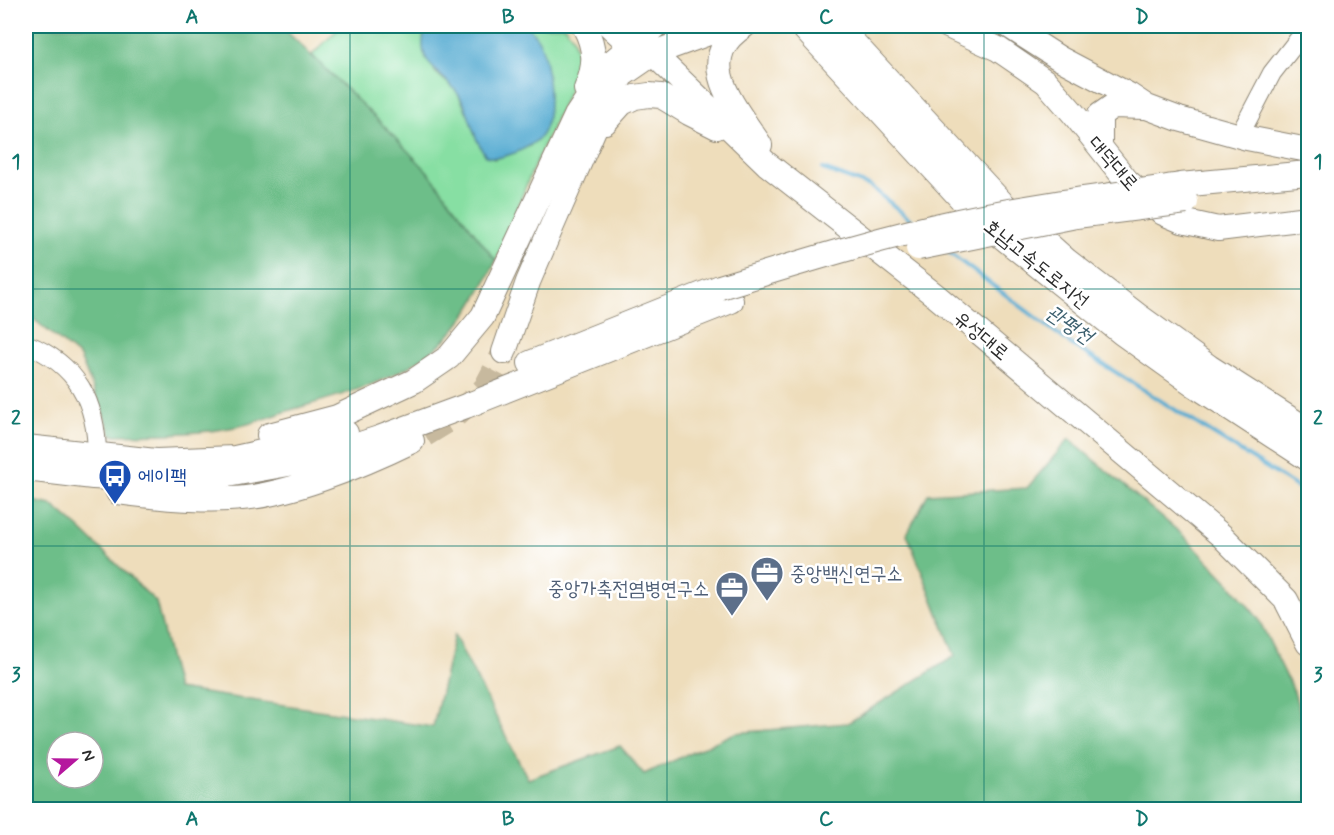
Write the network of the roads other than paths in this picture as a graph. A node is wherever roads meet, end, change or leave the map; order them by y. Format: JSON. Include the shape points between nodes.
{"nodes":[{"id":1,"x":584,"y":26,"type":"edge"},
{"id":2,"x":610,"y":26,"type":"edge"},
{"id":3,"x":728,"y":26,"type":"edge"},
{"id":4,"x":744,"y":26,"type":"edge"},
{"id":5,"x":948,"y":26,"type":"edge"},
{"id":6,"x":1008,"y":26,"type":"edge"},
{"id":7,"x":1307,"y":26,"type":"edge"},
{"id":8,"x":822,"y":29,"type":"edge"},
{"id":9,"x":646,"y":36,"type":"edge"},
{"id":10,"x":1147,"y":108,"type":"junction"},
{"id":11,"x":576,"y":116,"type":"junction"},
{"id":12,"x":736,"y":136,"type":"junction"},
{"id":13,"x":1239,"y":136,"type":"junction"},
{"id":14,"x":592,"y":138,"type":"junction"},
{"id":15,"x":1100,"y":147,"type":"junction"},
{"id":16,"x":1308,"y":150,"type":"edge"},
{"id":17,"x":780,"y":174,"type":"junction"},
{"id":18,"x":1308,"y":174,"type":"edge"},
{"id":19,"x":1308,"y":189,"type":"edge"},
{"id":20,"x":1183,"y":194,"type":"junction"},
{"id":21,"x":1308,"y":218,"type":"edge"},
{"id":22,"x":725,"y":294,"type":"junction"},
{"id":23,"x":26,"y":344,"type":"edge"},
{"id":24,"x":504,"y":352,"type":"tunnel mouth"},
{"id":25,"x":1208,"y":368,"type":"junction"},
{"id":26,"x":1308,"y":417,"type":"edge"},
{"id":27,"x":1308,"y":432,"type":"edge"},
{"id":28,"x":425,"y":435,"type":"tunnel mouth"},
{"id":29,"x":26,"y":447,"type":"edge"},
{"id":30,"x":98,"y":456,"type":"junction"},
{"id":31,"x":1308,"y":457,"type":"edge"},
{"id":32,"x":186,"y":460,"type":"junction"},
{"id":33,"x":33,"y":470,"type":"edge"},
{"id":34,"x":1308,"y":643,"type":"edge"}],
"edges":[{"from":1,"to":11,"type":"main road","via":[[591,45],[593,74]]},
{"from":2,"to":9,"type":"main road","name":"유성대로","via":[[622,37]]},
{"from":3,"to":9,"type":"main road"},
{"from":4,"to":17,"type":"main road","via":[[723,45],[720,75],[724,91]]},
{"from":5,"to":15,"type":"main road","name":"대덕대로","via":[[998,49],[1046,82]]},
{"from":6,"to":10,"type":"main road"},
{"from":7,"to":13,"type":"street","via":[[1272,73]]},
{"from":8,"to":25,"type":"highway","name":"호남고속도로지선","via":[[1066,262]]},
{"from":8,"to":31,"type":"highway","name":"호남고속도로지선","via":[[981,218],[1123,332]]},
{"from":9,"to":11,"type":"main road","via":[[607,68]]},
{"from":9,"to":12,"type":"main road","name":"유성대로"},
{"from":9,"to":14,"type":"main road","via":[[602,111]]},
{"from":10,"to":13,"type":"main road"},
{"from":10,"to":15,"type":"main road","via":[[1113,106],[1100,115]]},
{"from":11,"to":32,"type":"main road","via":[[483,316],[449,357],[414,381],[337,417],[212,449]]},
{"from":12,"to":14,"type":"main road","via":[[661,96],[649,95],[622,103]]},
{"from":12,"to":17,"type":"main road","name":"유성대로"},
{"from":13,"to":16,"type":"main road"},
{"from":14,"to":24,"type":"main road","via":[[528,282]]},
{"from":15,"to":21,"type":"main road","name":"대덕대로","via":[[1127,181],[1163,213],[1182,221],[1218,229]]},
{"from":17,"to":34,"type":"main road","name":"유성대로","via":[[936,296],[1222,536],[1286,600]]},
{"from":18,"to":20,"type":"main road"},
{"from":19,"to":20,"type":"main road"},
{"from":20,"to":22,"type":"main road","bridge":true,"via":[[934,243]]},
{"from":22,"to":32,"type":"main road","via":[[584,340],[398,418],[326,439],[235,458]]},
{"from":22,"to":33,"type":"main road","via":[[466,406],[311,460],[167,481]]},
{"from":23,"to":30,"type":"street","via":[[58,361],[84,392],[97,430]]},
{"from":25,"to":26,"type":"highway","via":[[1233,371]]},
{"from":25,"to":27,"type":"highway","name":"호남고속도로지선"},
{"from":28,"to":33,"type":"main road","via":[[326,477],[262,495],[230,499],[158,498],[102,490]]},
{"from":29,"to":30,"type":"main road"},
{"from":30,"to":32,"type":"main road"}]}
